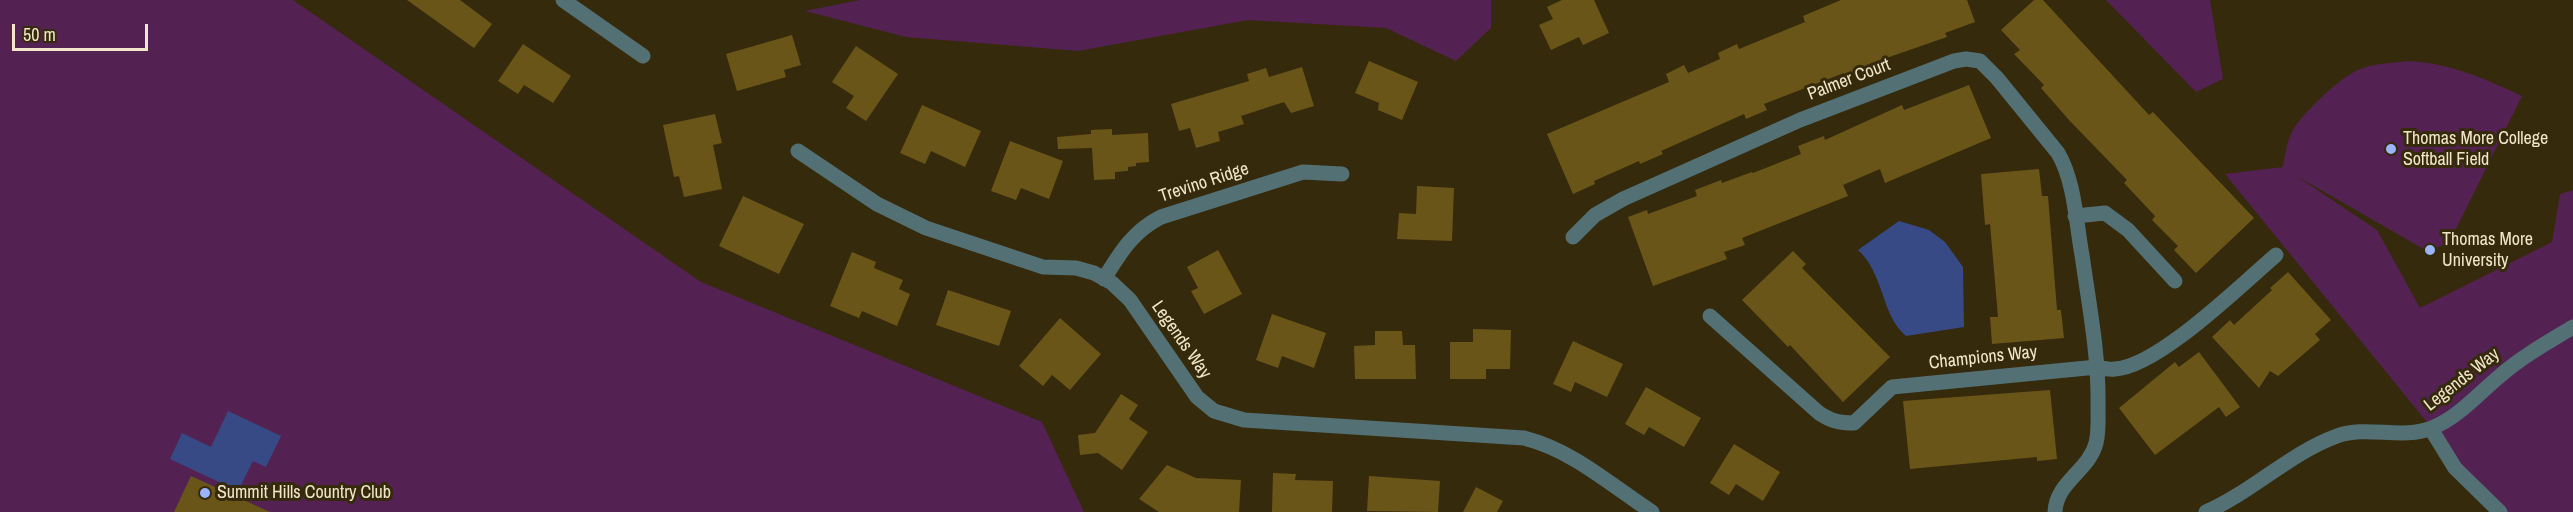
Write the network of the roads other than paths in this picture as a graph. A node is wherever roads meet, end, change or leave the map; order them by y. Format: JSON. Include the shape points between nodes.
{"nodes":[{"id":1,"x":563,"y":0,"type":"edge"},
{"id":2,"x":643,"y":56,"type":"dead end"},
{"id":3,"x":798,"y":152,"type":"dead end"},
{"id":4,"x":1342,"y":174,"type":"dead end"},
{"id":5,"x":2075,"y":216,"type":"junction"},
{"id":6,"x":1573,"y":237,"type":"dead end"},
{"id":7,"x":2276,"y":255,"type":"dead end"},
{"id":8,"x":1104,"y":279,"type":"junction"},
{"id":9,"x":2175,"y":281,"type":"dead end"},
{"id":10,"x":1710,"y":316,"type":"dead end"},
{"id":11,"x":2573,"y":327,"type":"edge"},
{"id":12,"x":2097,"y":367,"type":"junction"},
{"id":13,"x":2431,"y":429,"type":"junction"},
{"id":14,"x":1652,"y":512,"type":"edge"},
{"id":15,"x":2055,"y":512,"type":"edge"},
{"id":16,"x":2206,"y":512,"type":"edge"},
{"id":17,"x":2500,"y":512,"type":"edge"}],
"edges":[{"from":1,"to":2,"type":"street"},
{"from":3,"to":8,"type":"street","name":"Legends Way","via":[[877,204],[926,228],[1043,267],[1076,268]]},
{"from":4,"to":8,"type":"street","name":"Trevino Ridge","via":[[1303,172],[1161,217],[1145,225],[1129,241]]},
{"from":5,"to":6,"type":"street","name":"Palmer Court","via":[[2065,164],[2058,153],[1997,78],[1980,61],[1966,59],[1800,120],[1623,199],[1595,215]]},
{"from":5,"to":9,"type":"street","via":[[2106,213],[2128,230]]},
{"from":5,"to":12,"type":"street","name":"Palmer Court"},
{"from":7,"to":12,"type":"street","name":"Champions Way","via":[[2191,330],[2153,355],[2115,369]]},
{"from":8,"to":14,"type":"street","name":"Legends Way","via":[[1130,300],[1197,397],[1214,411],[1244,420],[1524,438],[1550,444],[1576,459]]},
{"from":10,"to":12,"type":"street","name":"Champions Way","via":[[1819,413],[1840,423],[1854,423],[1892,387]]},
{"from":11,"to":13,"type":"street","name":"Legends Way","via":[[2529,354],[2455,415]]},
{"from":12,"to":15,"type":"street","name":"Palmer Court","via":[[2096,443],[2080,470],[2063,486],[2055,500]]},
{"from":13,"to":16,"type":"street","name":"Legends Way","via":[[2339,435],[2316,444]]},
{"from":13,"to":17,"type":"street","via":[[2454,468]]}]}
